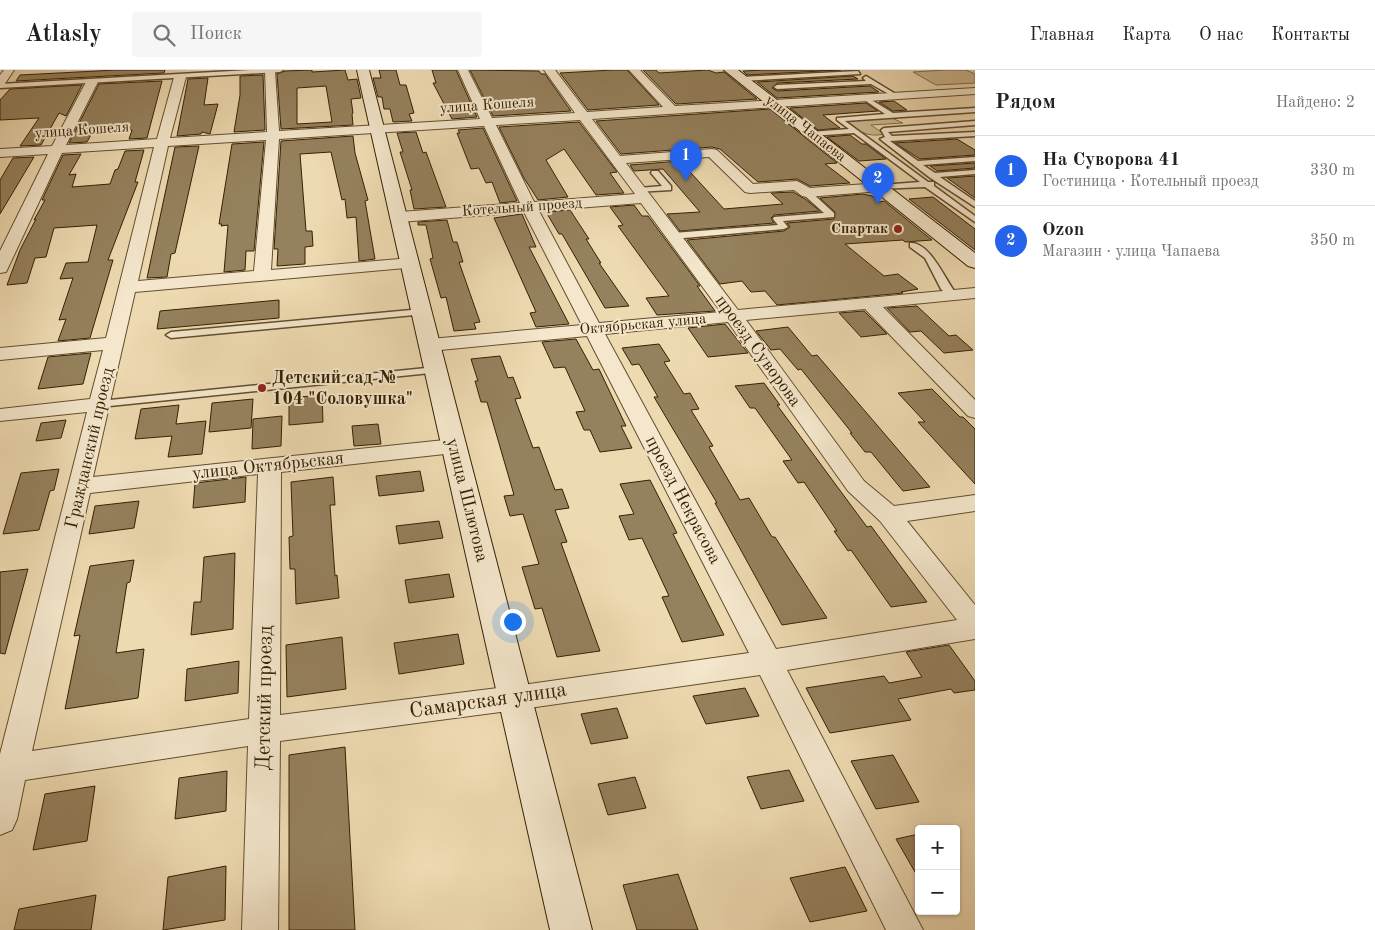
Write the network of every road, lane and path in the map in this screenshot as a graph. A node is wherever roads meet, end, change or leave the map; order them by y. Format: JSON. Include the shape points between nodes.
{"nodes":[{"id":1,"x":9,"y":70,"type":"edge"},
{"id":2,"x":118,"y":70,"type":"edge"},
{"id":3,"x":280,"y":70,"type":"edge"},
{"id":4,"x":363,"y":70,"type":"edge"},
{"id":5,"x":463,"y":70,"type":"edge"},
{"id":6,"x":549,"y":70,"type":"edge"},
{"id":7,"x":634,"y":70,"type":"edge"},
{"id":8,"x":270,"y":71,"type":"edge"},
{"id":9,"x":856,"y":71,"type":"edge"},
{"id":10,"x":735,"y":75,"type":"edge"},
{"id":11,"x":180,"y":77,"type":"junction"},
{"id":12,"x":113,"y":81,"type":"junction"},
{"id":13,"x":92,"y":82,"type":"junction"},
{"id":14,"x":872,"y":82,"type":"junction"},
{"id":15,"x":0,"y":85,"type":"edge"},
{"id":16,"x":777,"y":87,"type":"dead end"},
{"id":17,"x":975,"y":91,"type":"edge"},
{"id":18,"x":896,"y":96,"type":"junction"},
{"id":19,"x":865,"y":98,"type":"junction"},
{"id":20,"x":773,"y":105,"type":"junction"},
{"id":21,"x":975,"y":110,"type":"edge"},
{"id":22,"x":673,"y":111,"type":"junction"},
{"id":23,"x":929,"y":113,"type":"junction"},
{"id":24,"x":894,"y":115,"type":"junction"},
{"id":25,"x":582,"y":117,"type":"junction"},
{"id":26,"x":488,"y":123,"type":"junction"},
{"id":27,"x":975,"y":123,"type":"edge"},
{"id":28,"x":948,"y":125,"type":"junction"},
{"id":29,"x":915,"y":127,"type":"junction"},
{"id":30,"x":376,"y":130,"type":"junction"},
{"id":31,"x":855,"y":131,"type":"junction"},
{"id":32,"x":811,"y":134,"type":"junction"},
{"id":33,"x":975,"y":134,"type":"edge"},
{"id":34,"x":273,"y":135,"type":"junction"},
{"id":35,"x":959,"y":135,"type":"junction"},
{"id":36,"x":890,"y":139,"type":"junction"},
{"id":37,"x":162,"y":143,"type":"junction"},
{"id":38,"x":975,"y":145,"type":"edge"},
{"id":39,"x":57,"y":149,"type":"junction"},
{"id":40,"x":0,"y":153,"type":"edge"},
{"id":41,"x":975,"y":159,"type":"edge"},
{"id":42,"x":616,"y":160,"type":"junction"},
{"id":43,"x":916,"y":163,"type":"junction"},
{"id":44,"x":975,"y":172,"type":"edge"},
{"id":45,"x":655,"y":173,"type":"dead end"},
{"id":46,"x":932,"y":175,"type":"junction"},
{"id":47,"x":943,"y":183,"type":"junction"},
{"id":48,"x":928,"y":184,"type":"junction"},
{"id":49,"x":881,"y":188,"type":"junction"},
{"id":50,"x":642,"y":194,"type":"junction"},
{"id":51,"x":806,"y":194,"type":"junction"},
{"id":52,"x":975,"y":205,"type":"edge"},
{"id":53,"x":529,"y":207,"type":"junction"},
{"id":54,"x":400,"y":217,"type":"junction"},
{"id":55,"x":975,"y":220,"type":"edge"},
{"id":56,"x":673,"y":236,"type":"junction"},
{"id":57,"x":913,"y":245,"type":"dead end"},
{"id":58,"x":975,"y":262,"type":"edge"},
{"id":59,"x":411,"y":263,"type":"junction"},
{"id":60,"x":0,"y":268,"type":"edge"},
{"id":61,"x":262,"y":274,"type":"junction"},
{"id":62,"x":128,"y":287,"type":"junction"},
{"id":63,"x":975,"y":293,"type":"edge"},
{"id":64,"x":952,"y":295,"type":"junction"},
{"id":65,"x":870,"y":303,"type":"junction"},
{"id":66,"x":422,"y":312,"type":"junction"},
{"id":67,"x":733,"y":316,"type":"junction"},
{"id":68,"x":593,"y":330,"type":"junction"},
{"id":69,"x":171,"y":335,"type":"dead end"},
{"id":70,"x":114,"y":344,"type":"junction"},
{"id":71,"x":430,"y":345,"type":"junction"},
{"id":72,"x":0,"y":354,"type":"edge"},
{"id":73,"x":436,"y":370,"type":"junction"},
{"id":74,"x":100,"y":404,"type":"junction"},
{"id":75,"x":975,"y":412,"type":"edge"},
{"id":76,"x":0,"y":415,"type":"edge"},
{"id":77,"x":454,"y":446,"type":"junction"},
{"id":78,"x":270,"y":466,"type":"junction"},
{"id":79,"x":81,"y":486,"type":"junction"},
{"id":80,"x":975,"y":503,"type":"edge"},
{"id":81,"x":889,"y":515,"type":"junction"},
{"id":82,"x":975,"y":626,"type":"edge"},
{"id":83,"x":768,"y":662,"type":"junction"},
{"id":84,"x":515,"y":698,"type":"junction"},
{"id":85,"x":264,"y":730,"type":"junction"},
{"id":86,"x":7,"y":769,"type":"edge"},
{"id":87,"x":0,"y":819,"type":"edge"},
{"id":88,"x":260,"y":930,"type":"edge"},
{"id":89,"x":571,"y":930,"type":"edge"},
{"id":90,"x":905,"y":930,"type":"edge"}],
"edges":[{"from":1,"to":15,"type":"street"},
{"from":2,"to":12,"type":"lane"},
{"from":3,"to":8,"type":"lane"},
{"from":4,"to":30,"type":"main road","name":"улица Шлютова"},
{"from":5,"to":26,"type":"street","name":"проезд Некрасова"},
{"from":6,"to":25,"type":"street","name":"проезд Суворова"},
{"from":7,"to":22,"type":"street"},
{"from":8,"to":11,"type":"lane"},
{"from":8,"to":34,"type":"street"},
{"from":9,"to":10,"type":"lane"},
{"from":9,"to":14,"type":"lane"},
{"from":10,"to":20,"type":"main road","name":"улица Чапаева"},
{"from":11,"to":12,"type":"lane"},
{"from":11,"to":37,"type":"street","name":"Гражданский проезд"},
{"from":12,"to":13,"type":"lane"},
{"from":13,"to":15,"type":"lane"},
{"from":13,"to":39,"type":"street"},
{"from":14,"to":16,"type":"lane"},
{"from":14,"to":18,"type":"lane"},
{"from":17,"to":18,"type":"street","name":"улица Кошеля"},
{"from":18,"to":19,"type":"street","name":"улица Кошеля"},
{"from":19,"to":20,"type":"street","name":"улица Кошеля"},
{"from":19,"to":24,"type":"lane"},
{"from":20,"to":22,"type":"street","name":"улица Кошеля"},
{"from":20,"to":32,"type":"main road","name":"улица Чапаева"},
{"from":21,"to":23,"type":"lane"},
{"from":22,"to":25,"type":"street","name":"улица Кошеля"},
{"from":23,"to":24,"type":"lane"},
{"from":23,"to":28,"type":"lane"},
{"from":24,"to":29,"type":"lane"},
{"from":24,"to":31,"type":"lane","via":[[840,119]]},
{"from":25,"to":26,"type":"street","name":"улица Кошеля"},
{"from":25,"to":42,"type":"street","name":"проезд Суворова"},
{"from":26,"to":30,"type":"street","name":"улица Кошеля"},
{"from":26,"to":53,"type":"street","name":"проезд Некрасова"},
{"from":27,"to":28,"type":"lane"},
{"from":28,"to":29,"type":"lane"},
{"from":28,"to":35,"type":"lane"},
{"from":29,"to":36,"type":"lane","via":[[884,130]]},
{"from":30,"to":34,"type":"street","name":"улица Кошеля"},
{"from":30,"to":54,"type":"main road","name":"улица Шлютова"},
{"from":31,"to":32,"type":"lane"},
{"from":31,"to":48,"type":"lane"},
{"from":32,"to":49,"type":"main road","name":"улица Чапаева"},
{"from":33,"to":35,"type":"lane"},
{"from":34,"to":37,"type":"street","name":"улица Кошеля"},
{"from":34,"to":61,"type":"street"},
{"from":35,"to":36,"type":"lane"},
{"from":35,"to":38,"type":"lane"},
{"from":36,"to":43,"type":"lane","via":[[883,139]]},
{"from":37,"to":39,"type":"street","name":"улица Кошеля"},
{"from":37,"to":62,"type":"street","name":"Гражданский проезд"},
{"from":39,"to":40,"type":"street","name":"улица Кошеля"},
{"from":39,"to":60,"type":"street"},
{"from":41,"to":43,"type":"lane"},
{"from":42,"to":50,"type":"street","name":"проезд Суворова"},
{"from":42,"to":51,"type":"street","via":[[712,153],[750,189],[797,185]]},
{"from":43,"to":46,"type":"lane"},
{"from":44,"to":46,"type":"lane"},
{"from":45,"to":50,"type":"lane","via":[[668,188]]},
{"from":46,"to":47,"type":"lane"},
{"from":47,"to":48,"type":"lane"},
{"from":47,"to":52,"type":"lane"},
{"from":48,"to":49,"type":"lane"},
{"from":48,"to":55,"type":"lane"},
{"from":49,"to":51,"type":"street"},
{"from":49,"to":58,"type":"main road","name":"улица Чапаева"},
{"from":50,"to":53,"type":"street","name":"Котельный проезд"},
{"from":50,"to":56,"type":"street","name":"проезд Суворова"},
{"from":51,"to":56,"type":"lane","via":[[831,215],[777,219],[784,227]]},
{"from":53,"to":54,"type":"street","name":"Котельный проезд"},
{"from":53,"to":68,"type":"street","name":"проезд Некрасова"},
{"from":54,"to":59,"type":"main road","name":"улица Шлютова"},
{"from":56,"to":67,"type":"street","name":"проезд Суворова"},
{"from":57,"to":64,"type":"lane","via":[[929,258]]},
{"from":59,"to":61,"type":"street"},
{"from":59,"to":66,"type":"main road","name":"улица Шлютова"},
{"from":61,"to":62,"type":"street"},
{"from":62,"to":70,"type":"street","name":"Гражданский проезд"},
{"from":63,"to":64,"type":"street","name":"Октябрьская улица"},
{"from":64,"to":65,"type":"street","name":"Октябрьская улица"},
{"from":65,"to":67,"type":"street","name":"Октябрьская улица"},
{"from":65,"to":75,"type":"street"},
{"from":66,"to":69,"type":"lane"},
{"from":66,"to":71,"type":"main road","name":"улица Шлютова"},
{"from":67,"to":68,"type":"street","name":"Октябрьская улица"},
{"from":67,"to":81,"type":"street","name":"проезд Суворова","via":[[856,486]]},
{"from":68,"to":71,"type":"street","name":"Октябрьская улица"},
{"from":68,"to":83,"type":"street","name":"проезд Некрасова"},
{"from":70,"to":72,"type":"street"},
{"from":70,"to":74,"type":"street","name":"Гражданский проезд"},
{"from":71,"to":73,"type":"main road","name":"улица Шлютова"},
{"from":73,"to":74,"type":"lane"},
{"from":73,"to":77,"type":"main road","name":"улица Шлютова"},
{"from":74,"to":76,"type":"street"},
{"from":74,"to":79,"type":"street","name":"Гражданский проезд"},
{"from":77,"to":78,"type":"street","name":"улица Октябрьская"},
{"from":77,"to":84,"type":"main road","name":"улица Шлютова"},
{"from":78,"to":79,"type":"street","name":"улица Октябрьская"},
{"from":78,"to":85,"type":"street","name":"Детский проезд"},
{"from":79,"to":86,"type":"street","name":"Гражданский проезд"},
{"from":80,"to":81,"type":"street"},
{"from":81,"to":82,"type":"street","name":"проезд Суворова"},
{"from":82,"to":83,"type":"street","name":"Самарская улица"},
{"from":83,"to":84,"type":"street","name":"Самарская улица"},
{"from":83,"to":90,"type":"street","name":"проезд Некрасова"},
{"from":84,"to":85,"type":"street","name":"Самарская улица"},
{"from":84,"to":89,"type":"main road","name":"улица Шлютова"},
{"from":85,"to":86,"type":"street","name":"Самарская улица"},
{"from":85,"to":88,"type":"street","name":"Детский проезд"},
{"from":86,"to":87,"type":"street","name":"Гражданский проезд"}]}
